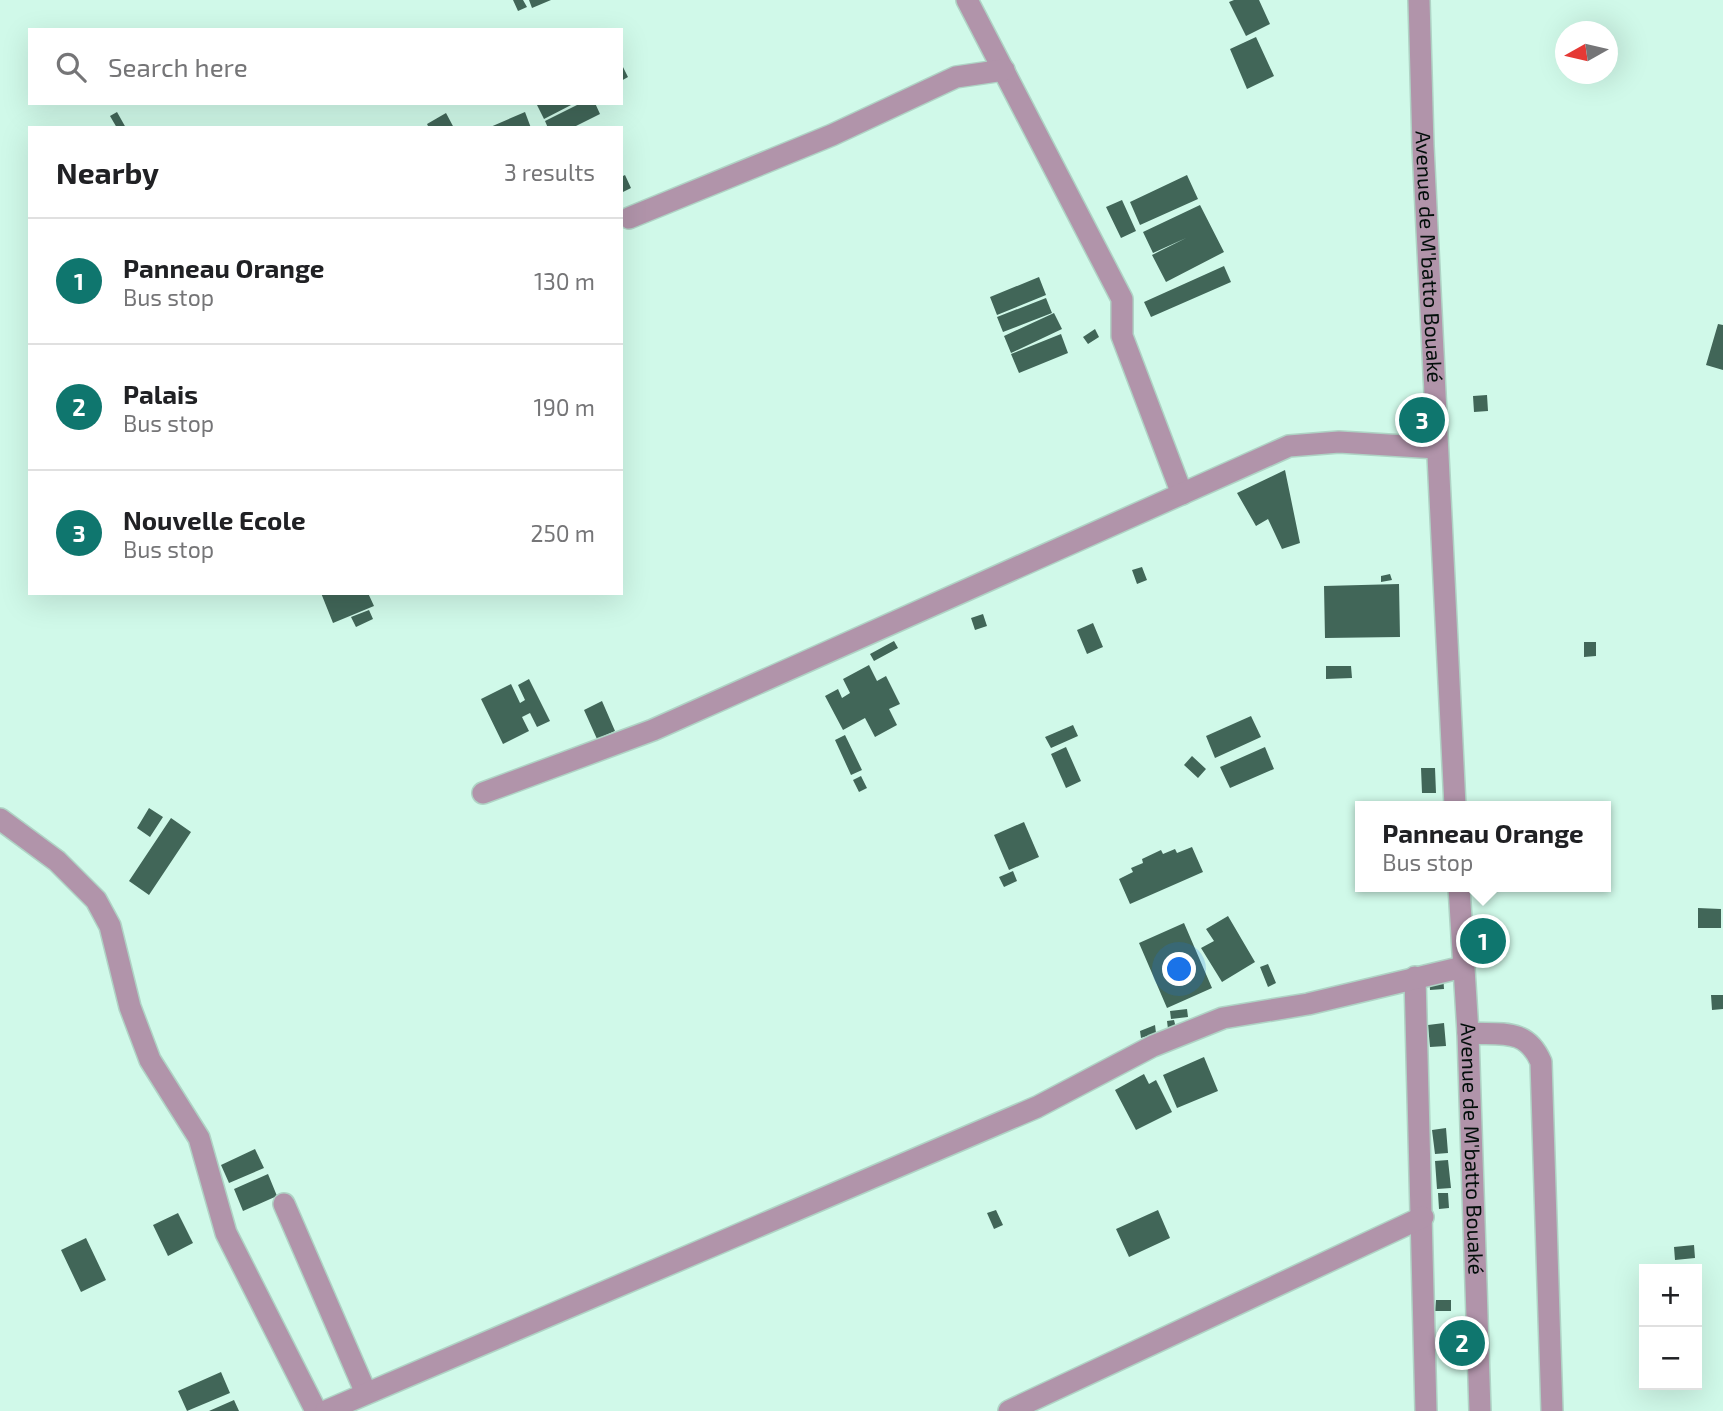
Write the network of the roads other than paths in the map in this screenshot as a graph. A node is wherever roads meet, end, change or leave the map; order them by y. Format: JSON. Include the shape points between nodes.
{"nodes":[{"id":1,"x":967,"y":0,"type":"edge"},
{"id":2,"x":1419,"y":0,"type":"edge"},
{"id":3,"x":1004,"y":70,"type":"junction"},
{"id":4,"x":629,"y":218,"type":"dead end"},
{"id":5,"x":1437,"y":448,"type":"junction"},
{"id":6,"x":1182,"y":494,"type":"junction"},
{"id":7,"x":483,"y":793,"type":"dead end"},
{"id":8,"x":1455,"y":801,"type":"edge"},
{"id":9,"x":0,"y":819,"type":"edge"},
{"id":10,"x":1459,"y":892,"type":"edge"},
{"id":11,"x":1463,"y":967,"type":"junction"},
{"id":12,"x":1415,"y":977,"type":"junction"},
{"id":13,"x":1468,"y":1032,"type":"junction"},
{"id":14,"x":284,"y":1204,"type":"dead end"},
{"id":15,"x":1423,"y":1217,"type":"junction"},
{"id":16,"x":366,"y":1393,"type":"junction"},
{"id":17,"x":316,"y":1411,"type":"edge"},
{"id":18,"x":326,"y":1411,"type":"edge"},
{"id":19,"x":1009,"y":1411,"type":"edge"},
{"id":20,"x":1426,"y":1411,"type":"edge"},
{"id":21,"x":1480,"y":1411,"type":"edge"},
{"id":22,"x":1552,"y":1411,"type":"edge"}],
"edges":[{"from":1,"to":3,"type":"street"},
{"from":2,"to":5,"type":"street","name":"Avenue de M'batto Bouaké"},
{"from":3,"to":4,"type":"street","via":[[956,77],[832,135]]},
{"from":3,"to":6,"type":"street","via":[[1122,299],[1122,337]]},
{"from":5,"to":6,"type":"street","via":[[1339,442],[1289,446]]},
{"from":5,"to":8,"type":"street","name":"Avenue de M'batto Bouaké"},
{"from":6,"to":7,"type":"street","via":[[653,730]]},
{"from":9,"to":17,"type":"street","via":[[57,861],[96,900],[110,926],[130,1007],[150,1060],[199,1138],[226,1233]]},
{"from":10,"to":11,"type":"street","name":"Avenue de M'batto Bouaké"},
{"from":11,"to":12,"type":"street"},
{"from":11,"to":13,"type":"street","name":"Avenue de M'batto Bouaké"},
{"from":12,"to":15,"type":"street"},
{"from":12,"to":16,"type":"street","via":[[1211,1023],[1153,1046],[1037,1107]]},
{"from":13,"to":21,"type":"street","name":"Avenue de M'batto Bouaké"},
{"from":13,"to":22,"type":"street","via":[[1521,1036],[1534,1045],[1541,1062]]},
{"from":14,"to":16,"type":"street"},
{"from":15,"to":19,"type":"street"},
{"from":15,"to":20,"type":"street"},
{"from":16,"to":18,"type":"street"}]}
